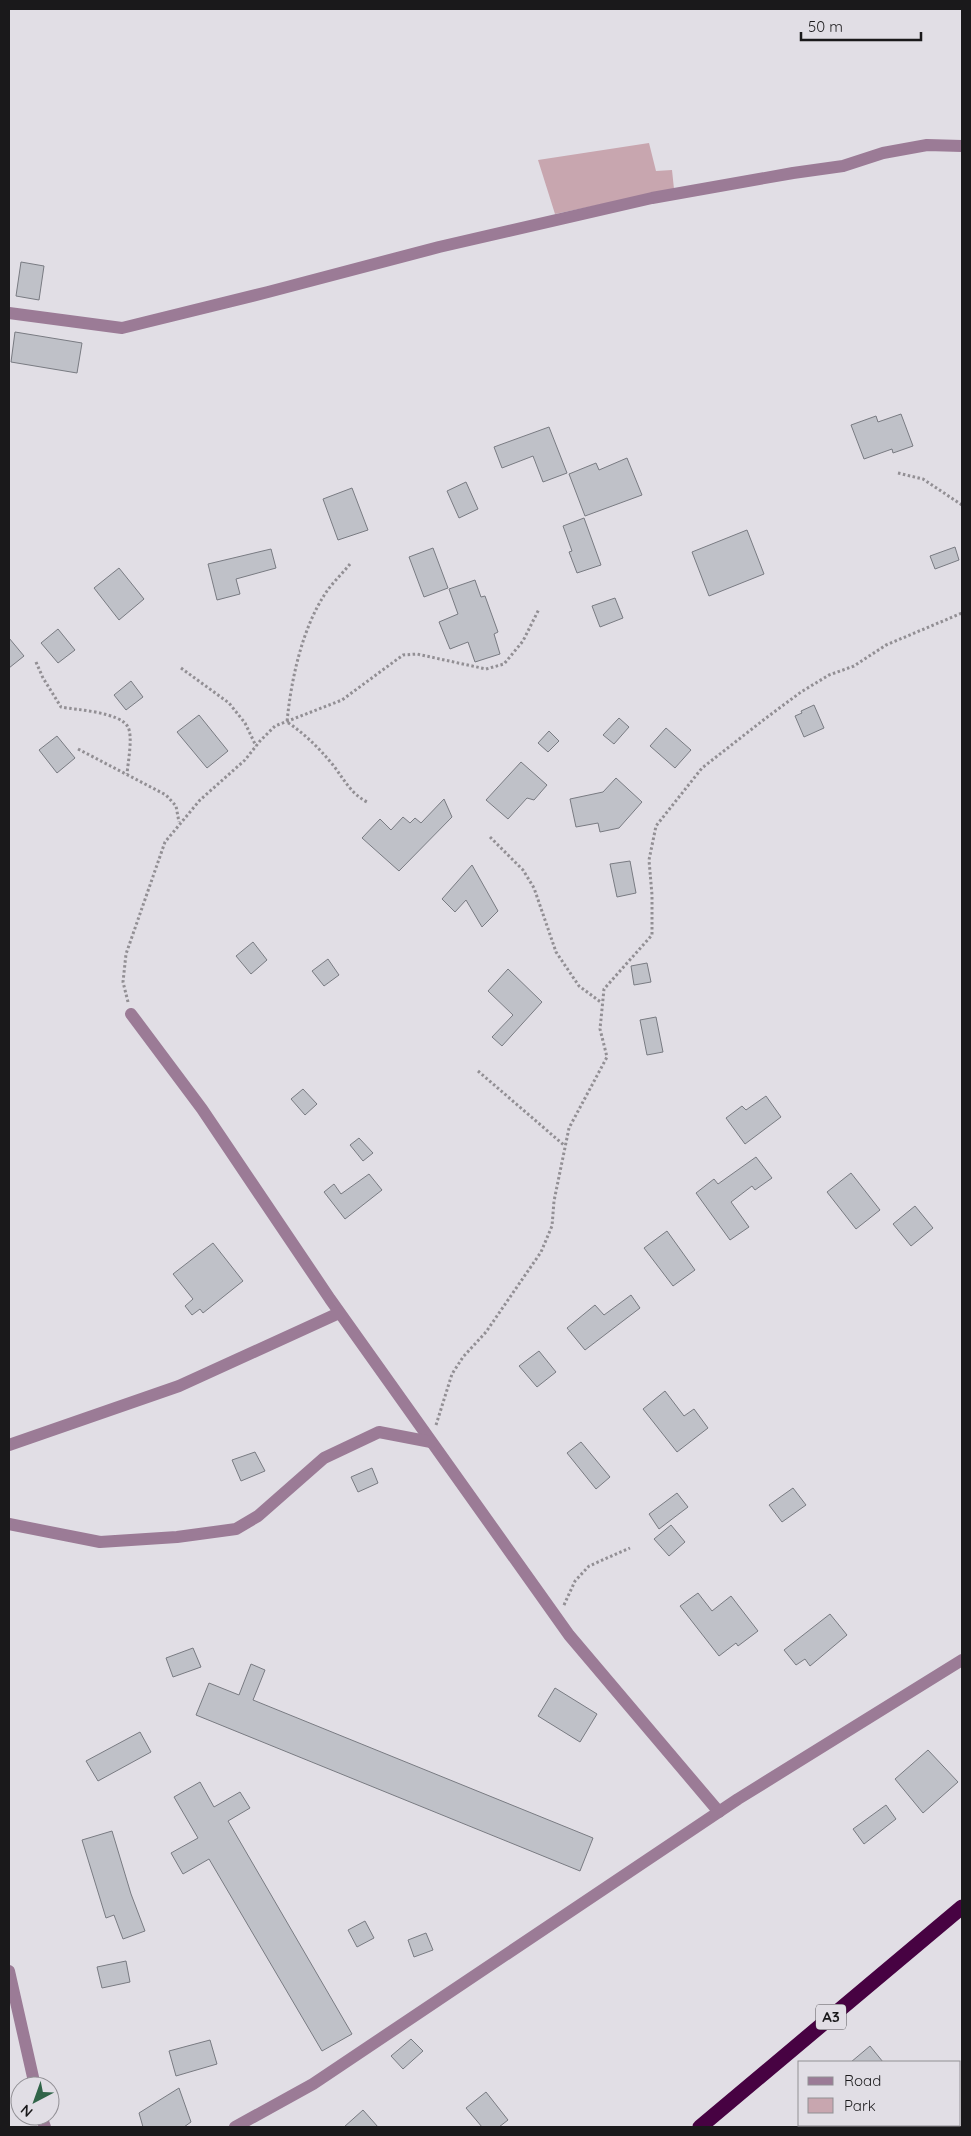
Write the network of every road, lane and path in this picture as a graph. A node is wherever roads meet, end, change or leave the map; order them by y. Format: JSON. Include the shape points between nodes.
{"nodes":[{"id":1,"x":962,"y":146,"type":"edge"},
{"id":2,"x":9,"y":313,"type":"edge"},
{"id":3,"x":898,"y":473,"type":"dead end"},
{"id":4,"x":962,"y":505,"type":"edge"},
{"id":5,"x":350,"y":564,"type":"dead end"},
{"id":6,"x":539,"y":609,"type":"dead end"},
{"id":7,"x":962,"y":613,"type":"edge"},
{"id":8,"x":36,"y":662,"type":"dead end"},
{"id":9,"x":181,"y":668,"type":"dead end"},
{"id":10,"x":287,"y":722,"type":"junction"},
{"id":11,"x":256,"y":746,"type":"junction"},
{"id":12,"x":78,"y":749,"type":"dead end"},
{"id":13,"x":127,"y":774,"type":"junction"},
{"id":14,"x":367,"y":802,"type":"dead end"},
{"id":15,"x":180,"y":823,"type":"junction"},
{"id":16,"x":490,"y":837,"type":"dead end"},
{"id":17,"x":602,"y":1004,"type":"junction"},
{"id":18,"x":131,"y":1014,"type":"joint"},
{"id":19,"x":478,"y":1071,"type":"dead end"},
{"id":20,"x":565,"y":1146,"type":"junction"},
{"id":21,"x":339,"y":1312,"type":"junction"},
{"id":22,"x":431,"y":1442,"type":"junction"},
{"id":23,"x":9,"y":1445,"type":"edge"},
{"id":24,"x":9,"y":1524,"type":"edge"},
{"id":25,"x":630,"y":1548,"type":"dead end"},
{"id":26,"x":560,"y":1622,"type":"junction"},
{"id":27,"x":962,"y":1660,"type":"edge"},
{"id":28,"x":718,"y":1812,"type":"junction"},
{"id":29,"x":962,"y":1907,"type":"edge"},
{"id":30,"x":9,"y":1972,"type":"edge"},
{"id":31,"x":33,"y":2076,"type":"edge"},
{"id":32,"x":235,"y":2127,"type":"edge"},
{"id":33,"x":700,"y":2127,"type":"edge"}],
"edges":[{"from":1,"to":2,"type":"street","via":[[927,145],[842,166],[652,198],[438,247],[122,328]]},
{"from":3,"to":4,"type":"path","via":[[923,479]]},
{"from":5,"to":10,"type":"path","via":[[326,593],[314,615],[296,662]]},
{"from":6,"to":10,"type":"path","via":[[523,641],[504,664],[486,669],[417,654],[403,655],[342,700]]},
{"from":7,"to":17,"type":"path","via":[[886,645],[854,666],[828,675],[702,768],[656,826],[649,860],[652,935],[604,989]]},
{"from":8,"to":13,"type":"path","via":[[61,707],[120,719],[128,727]]},
{"from":9,"to":11,"type":"path","via":[[229,703],[245,723]]},
{"from":10,"to":11,"type":"path","via":[[275,726]]},
{"from":10,"to":14,"type":"path","via":[[308,737],[355,796]]},
{"from":11,"to":15,"type":"path","via":[[246,760],[200,800]]},
{"from":12,"to":13,"type":"path"},
{"from":13,"to":15,"type":"path","via":[[166,794],[176,806]]},
{"from":15,"to":18,"type":"path","via":[[164,842],[126,954],[123,982]]},
{"from":16,"to":17,"type":"path","via":[[523,870],[534,888],[556,952],[579,986]]},
{"from":17,"to":20,"type":"path","via":[[600,1028],[607,1057],[569,1128]]},
{"from":18,"to":21,"type":"street","via":[[202,1109]]},
{"from":19,"to":20,"type":"path"},
{"from":20,"to":22,"type":"path","via":[[552,1226],[542,1252],[452,1374]]},
{"from":21,"to":22,"type":"street"},
{"from":21,"to":23,"type":"street","via":[[179,1386]]},
{"from":22,"to":24,"type":"street","via":[[379,1432],[324,1458],[258,1516],[236,1529],[100,1542]]},
{"from":22,"to":26,"type":"street"},
{"from":25,"to":26,"type":"path","via":[[589,1566],[575,1581],[565,1601]]},
{"from":26,"to":28,"type":"street"},
{"from":27,"to":28,"type":"street"},
{"from":28,"to":32,"type":"street","via":[[313,2084]]},
{"from":29,"to":33,"type":"highway","number":"A3"},
{"from":30,"to":31,"type":"street"}]}
